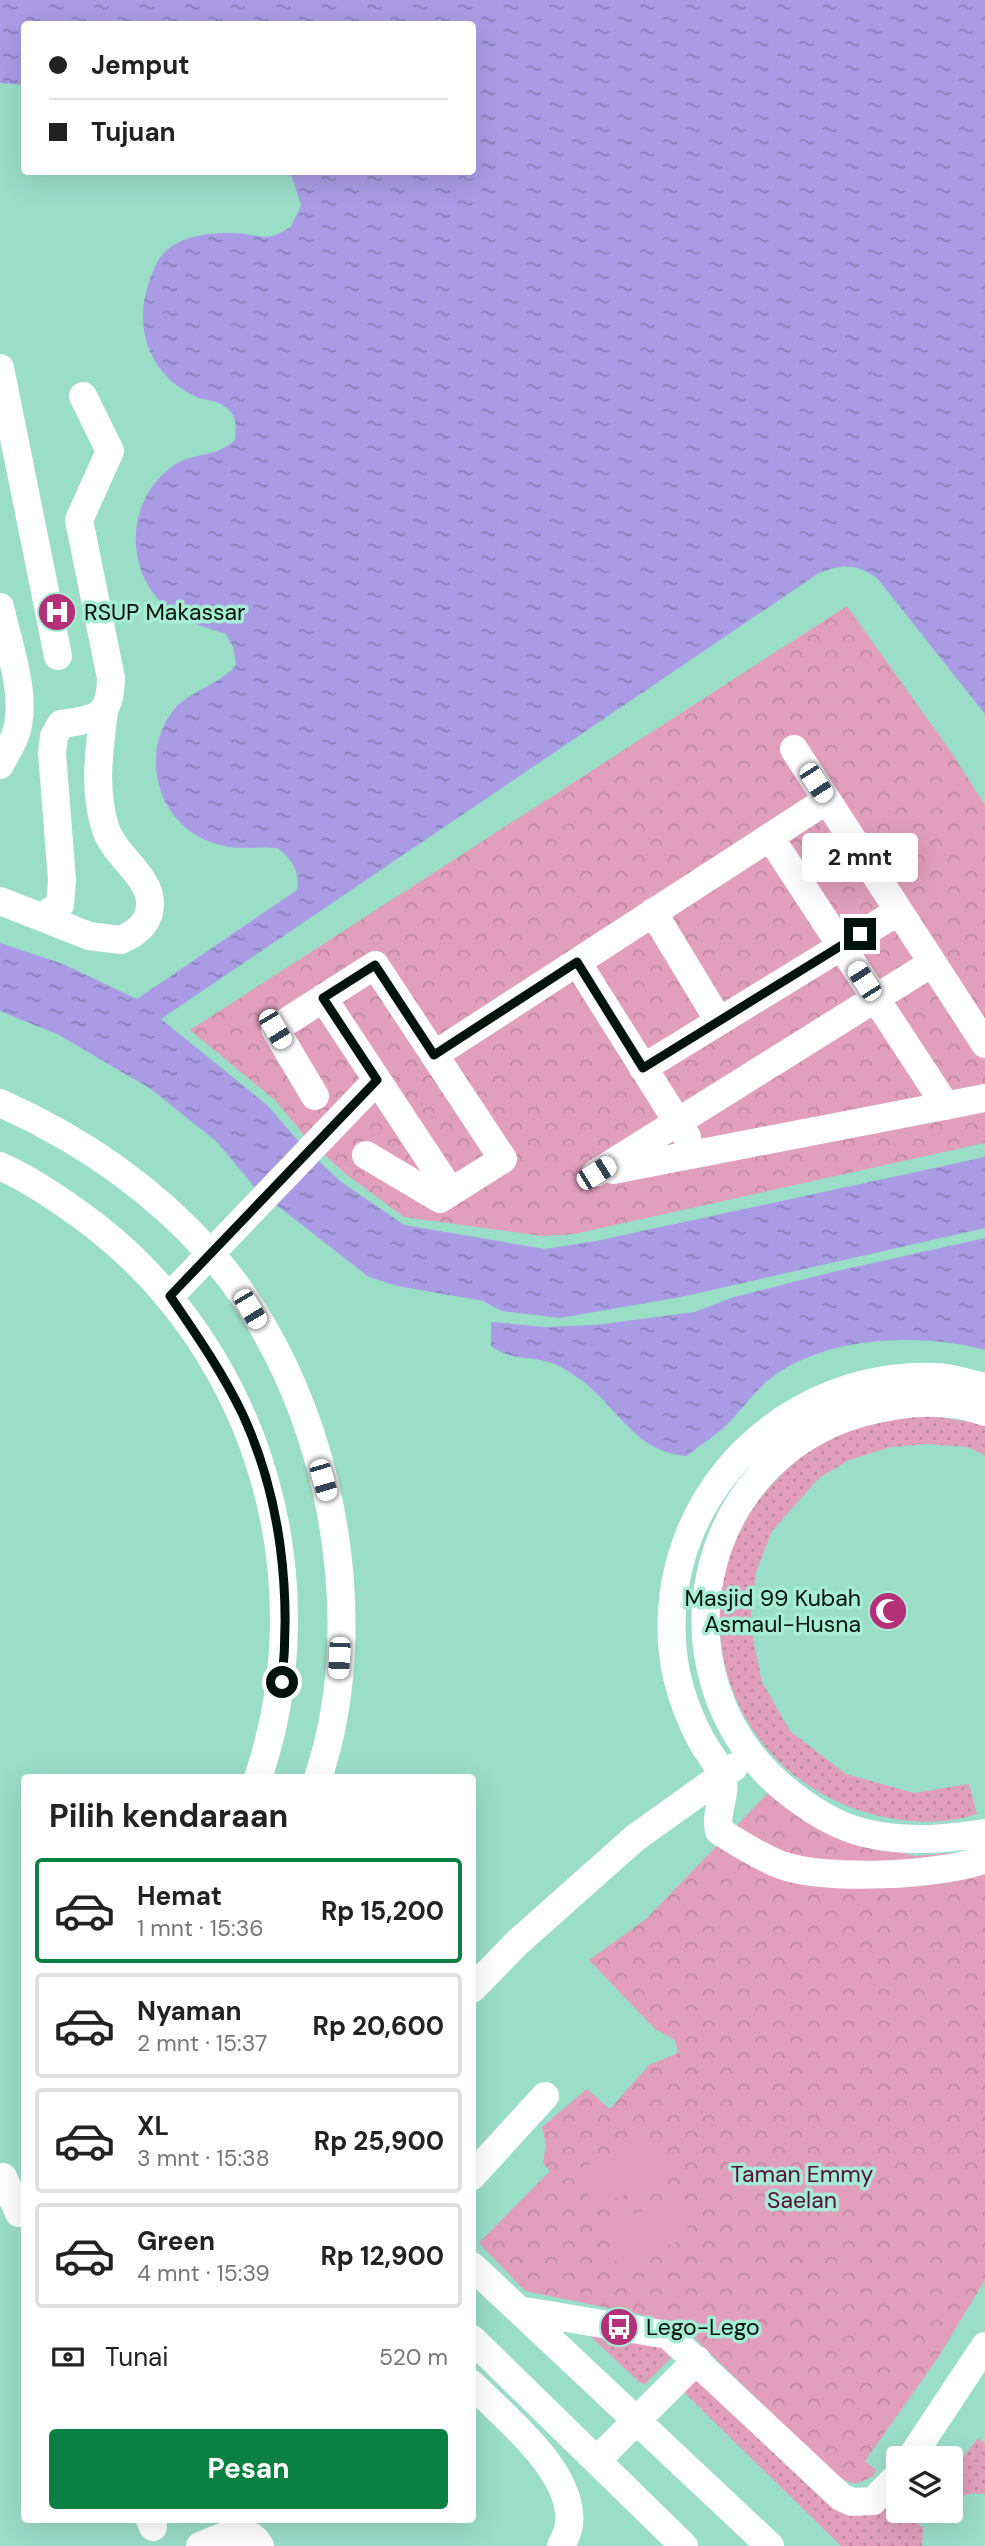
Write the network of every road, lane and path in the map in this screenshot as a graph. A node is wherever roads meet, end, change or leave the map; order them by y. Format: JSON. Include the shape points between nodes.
{"nodes":[{"id":1,"x":0,"y":368,"type":"edge"},
{"id":2,"x":83,"y":396,"type":"dead end"},
{"id":3,"x":0,"y":607,"type":"edge"},
{"id":4,"x":58,"y":656,"type":"dead end"},
{"id":5,"x":104,"y":711,"type":"junction"},
{"id":6,"x":794,"y":749,"type":"dead end"},
{"id":7,"x":0,"y":765,"type":"edge"},
{"id":8,"x":827,"y":800,"type":"junction"},
{"id":9,"x":770,"y":837,"type":"junction"},
{"id":10,"x":0,"y":901,"type":"edge"},
{"id":11,"x":899,"y":911,"type":"junction"},
{"id":12,"x":653,"y":912,"type":"junction"},
{"id":13,"x":41,"y":917,"type":"junction"},
{"id":14,"x":841,"y":946,"type":"junction"},
{"id":15,"x":577,"y":962,"type":"junction"},
{"id":16,"x":932,"y":963,"type":"junction"},
{"id":17,"x":323,"y":998,"type":"junction"},
{"id":18,"x":876,"y":999,"type":"junction"},
{"id":19,"x":719,"y":1021,"type":"junction"},
{"id":20,"x":985,"y":1044,"type":"edge"},
{"id":21,"x":434,"y":1055,"type":"junction"},
{"id":22,"x":643,"y":1068,"type":"junction"},
{"id":23,"x":377,"y":1080,"type":"junction"},
{"id":24,"x":315,"y":1096,"type":"dead end"},
{"id":25,"x":985,"y":1098,"type":"edge"},
{"id":26,"x":0,"y":1103,"type":"edge"},
{"id":27,"x":946,"y":1106,"type":"junction"},
{"id":28,"x":677,"y":1122,"type":"junction"},
{"id":29,"x":366,"y":1154,"type":"dead end"},
{"id":30,"x":697,"y":1154,"type":"junction"},
{"id":31,"x":0,"y":1166,"type":"edge"},
{"id":32,"x":451,"y":1192,"type":"junction"},
{"id":33,"x":211,"y":1254,"type":"junction"},
{"id":34,"x":170,"y":1296,"type":"junction"},
{"id":35,"x":985,"y":1387,"type":"edge"},
{"id":36,"x":985,"y":1412,"type":"edge"},
{"id":37,"x":737,"y":1770,"type":"junction"},
{"id":38,"x":259,"y":1774,"type":"edge"},
{"id":39,"x":319,"y":1774,"type":"edge"},
{"id":40,"x":866,"y":1833,"type":"junction"},
{"id":41,"x":985,"y":1833,"type":"edge"},
{"id":42,"x":921,"y":1841,"type":"junction"},
{"id":43,"x":985,"y":1860,"type":"edge"},
{"id":44,"x":922,"y":1871,"type":"junction"},
{"id":45,"x":864,"y":1874,"type":"junction"},
{"id":46,"x":476,"y":1985,"type":"edge"},
{"id":47,"x":545,"y":2096,"type":"dead end"},
{"id":48,"x":476,"y":2172,"type":"edge"},
{"id":49,"x":3,"y":2177,"type":"dead end"},
{"id":50,"x":14,"y":2214,"type":"edge"},
{"id":51,"x":476,"y":2270,"type":"edge"},
{"id":52,"x":519,"y":2310,"type":"junction"},
{"id":53,"x":476,"y":2343,"type":"edge"},
{"id":54,"x":985,"y":2346,"type":"edge"},
{"id":55,"x":697,"y":2360,"type":"junction"},
{"id":56,"x":476,"y":2388,"type":"edge"},
{"id":57,"x":637,"y":2421,"type":"junction"},
{"id":58,"x":919,"y":2446,"type":"edge"},
{"id":59,"x":597,"y":2460,"type":"junction"},
{"id":60,"x":886,"y":2488,"type":"edge"},
{"id":61,"x":200,"y":2546,"type":"edge"},
{"id":62,"x":260,"y":2546,"type":"edge"},
{"id":63,"x":561,"y":2546,"type":"edge"},
{"id":64,"x":684,"y":2546,"type":"edge"},
{"id":65,"x":769,"y":2546,"type":"edge"}],
"edges":[{"from":1,"to":4,"type":"street"},
{"from":2,"to":5,"type":"street","via":[[110,451],[79,520],[111,678]]},
{"from":3,"to":7,"type":"street","via":[[19,717]]},
{"from":5,"to":13,"type":"street","via":[[88,722],[61,724],[54,736],[61,899],[57,910]]},
{"from":5,"to":13,"type":"street","via":[[98,784],[106,830],[114,848],[147,889],[148,914],[144,925],[121,940],[89,936]]},
{"from":6,"to":8,"type":"street"},
{"from":8,"to":9,"type":"street"},
{"from":8,"to":11,"type":"street"},
{"from":9,"to":12,"type":"street"},
{"from":9,"to":14,"type":"street"},
{"from":10,"to":13,"type":"street"},
{"from":11,"to":14,"type":"street"},
{"from":11,"to":16,"type":"street"},
{"from":12,"to":15,"type":"street"},
{"from":12,"to":19,"type":"street"},
{"from":14,"to":18,"type":"street"},
{"from":14,"to":19,"type":"street"},
{"from":15,"to":21,"type":"street"},
{"from":15,"to":22,"type":"street"},
{"from":16,"to":18,"type":"street"},
{"from":16,"to":20,"type":"street"},
{"from":17,"to":21,"type":"street","via":[[375,965]]},
{"from":17,"to":23,"type":"street"},
{"from":17,"to":24,"type":"street","via":[[275,1029]]},
{"from":18,"to":27,"type":"street"},
{"from":18,"to":28,"type":"street"},
{"from":19,"to":22,"type":"street"},
{"from":21,"to":32,"type":"street","via":[[503,1159]]},
{"from":22,"to":28,"type":"street"},
{"from":23,"to":32,"type":"street"},
{"from":23,"to":33,"type":"street"},
{"from":25,"to":27,"type":"street"},
{"from":26,"to":33,"type":"street","via":[[83,1144],[111,1164],[168,1210]]},
{"from":27,"to":30,"type":"street"},
{"from":28,"to":30,"type":"street"},
{"from":28,"to":30,"type":"street","via":[[596,1173]]},
{"from":29,"to":32,"type":"street","via":[[440,1199]]},
{"from":31,"to":34,"type":"street","via":[[73,1209],[117,1243]]},
{"from":33,"to":34,"type":"street"},
{"from":33,"to":39,"type":"street","via":[[240,1293],[290,1383],[330,1504],[341,1632],[338,1685]]},
{"from":34,"to":38,"type":"street","via":[[243,1415],[277,1525],[286,1641],[276,1717]]},
{"from":35,"to":37,"type":"street","via":[[940,1377],[883,1380],[824,1396],[765,1431],[717,1481],[690,1530],[675,1585],[672,1641],[679,1686],[699,1737]]},
{"from":36,"to":37,"type":"street","via":[[967,1405],[898,1402],[832,1421],[774,1460],[731,1513],[707,1578],[705,1646]]},
{"from":37,"to":40,"type":"street"},
{"from":37,"to":45,"type":"street","via":[[716,1819],[719,1831],[782,1865]]},
{"from":37,"to":46,"type":"street","via":[[635,1838]]},
{"from":40,"to":42,"type":"street"},
{"from":40,"to":45,"type":"street","via":[[877,1839],[881,1852]]},
{"from":41,"to":42,"type":"street"},
{"from":42,"to":44,"type":"street","via":[[907,1844],[900,1861]]},
{"from":43,"to":44,"type":"street","via":[[966,1867]]},
{"from":44,"to":45,"type":"street"},
{"from":47,"to":48,"type":"street"},
{"from":49,"to":50,"type":"street"},
{"from":51,"to":52,"type":"street"},
{"from":52,"to":55,"type":"street","via":[[668,2335]]},
{"from":52,"to":57,"type":"street"},
{"from":53,"to":59,"type":"street"},
{"from":54,"to":58,"type":"street"},
{"from":55,"to":57,"type":"street"},
{"from":55,"to":60,"type":"street","via":[[841,2497],[852,2502],[873,2501]]},
{"from":56,"to":63,"type":"street","via":[[551,2465],[565,2493],[569,2525]]},
{"from":57,"to":59,"type":"street"},
{"from":57,"to":65,"type":"street"},
{"from":59,"to":64,"type":"street"},
{"from":61,"to":62,"type":"street","via":[[241,2532],[250,2534]]}]}
